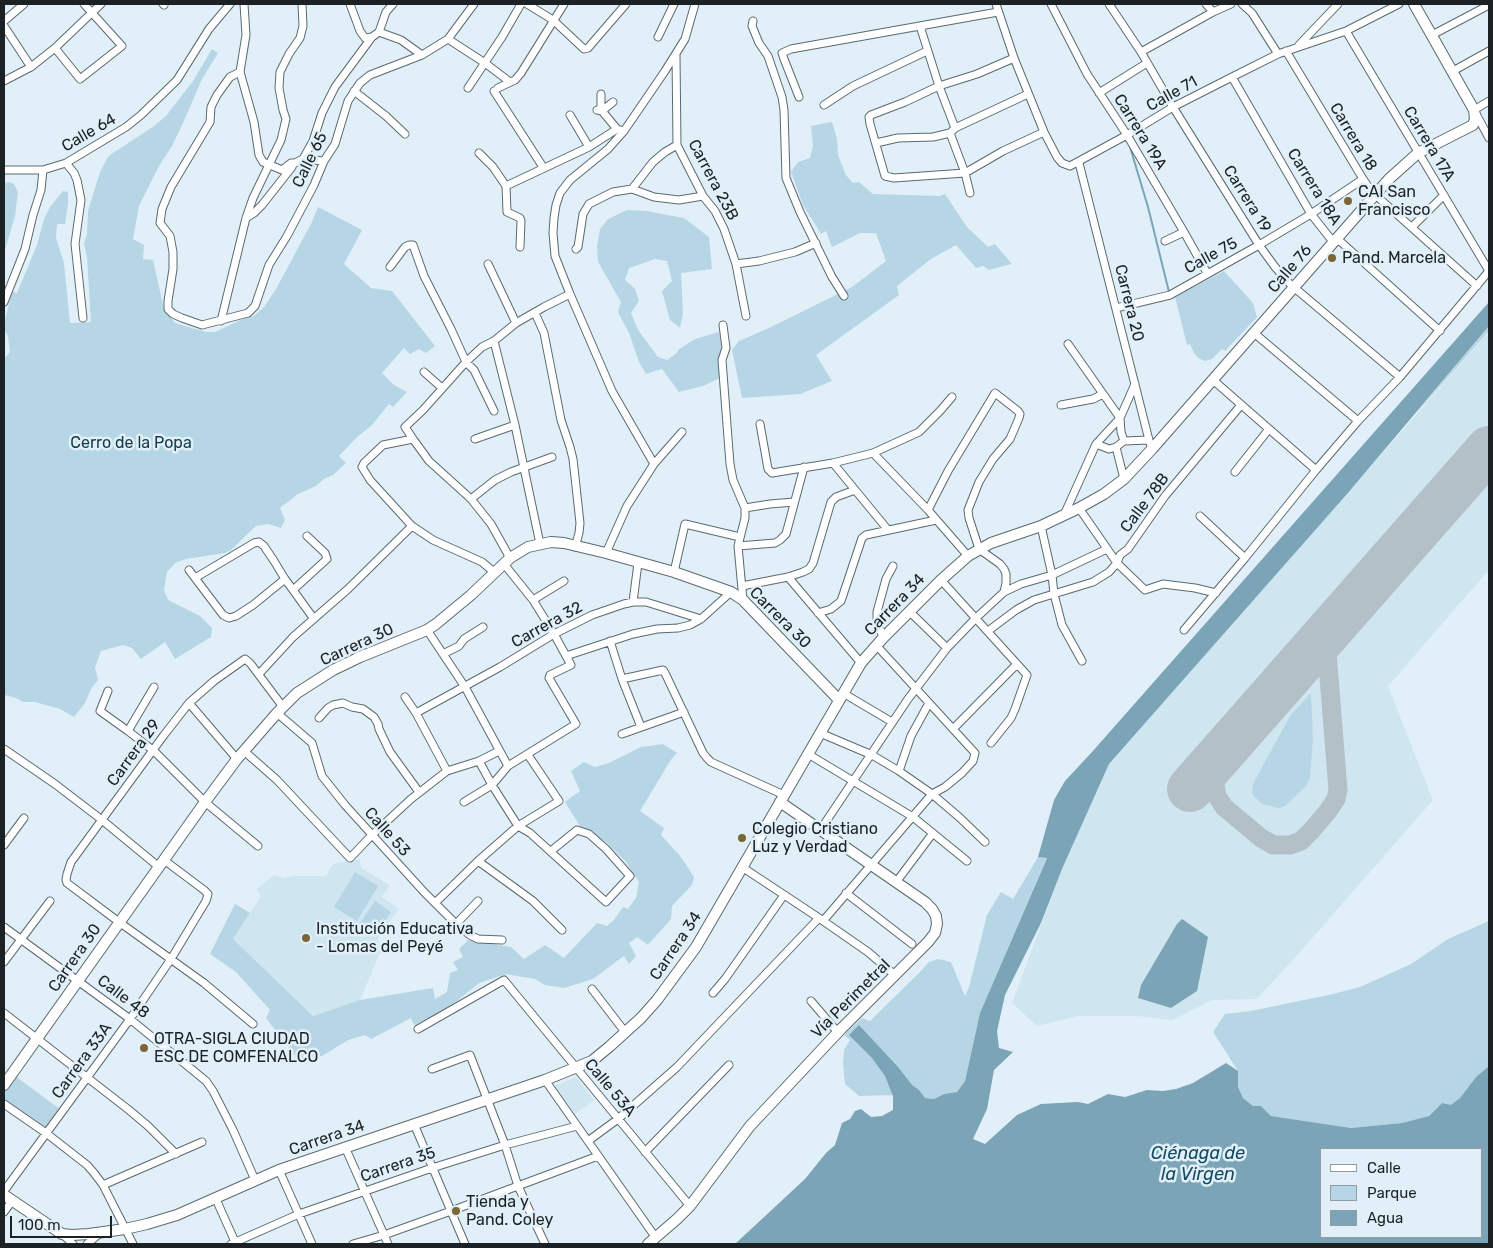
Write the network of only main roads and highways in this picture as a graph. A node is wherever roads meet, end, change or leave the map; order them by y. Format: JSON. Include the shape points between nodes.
{"nodes":[{"id":1,"x":1417,"y":5,"type":"edge"},
{"id":2,"x":1124,"y":478,"type":"joint"},
{"id":3,"x":841,"y":696,"type":"junction"},
{"id":4,"x":782,"y":798,"type":"junction"},
{"id":5,"x":4,"y":1085,"type":"edge"},
{"id":6,"x":8,"y":1198,"type":"edge"},
{"id":7,"x":652,"y":1241,"type":"edge"}],
"edges":[{"from":1,"to":2,"type":"main road","name":"Calle 76","via":[[1474,110],[1473,125],[1418,153],[1389,179],[1213,380],[1150,444]]},
{"from":2,"to":3,"type":"main road","name":"Carrera 34","via":[[1079,508],[1042,526],[979,548],[968,556],[880,642],[861,663]]},
{"from":3,"to":4,"type":"main road","name":"Carrera 34"},
{"from":3,"to":5,"type":"main road","name":"Carrera 30","via":[[731,592],[674,572],[564,543],[528,547],[507,561],[427,630],[333,670],[297,693],[280,710],[205,802]]},
{"from":4,"to":6,"type":"main road","name":"Carrera 34","via":[[696,948],[657,1000],[592,1061],[279,1170],[178,1215],[147,1224],[100,1233],[62,1234]]},
{"from":4,"to":7,"type":"main road","name":"Vía Perimetral","via":[[925,902],[936,916],[935,932],[896,976],[838,1029],[750,1126],[690,1206]]}]}
